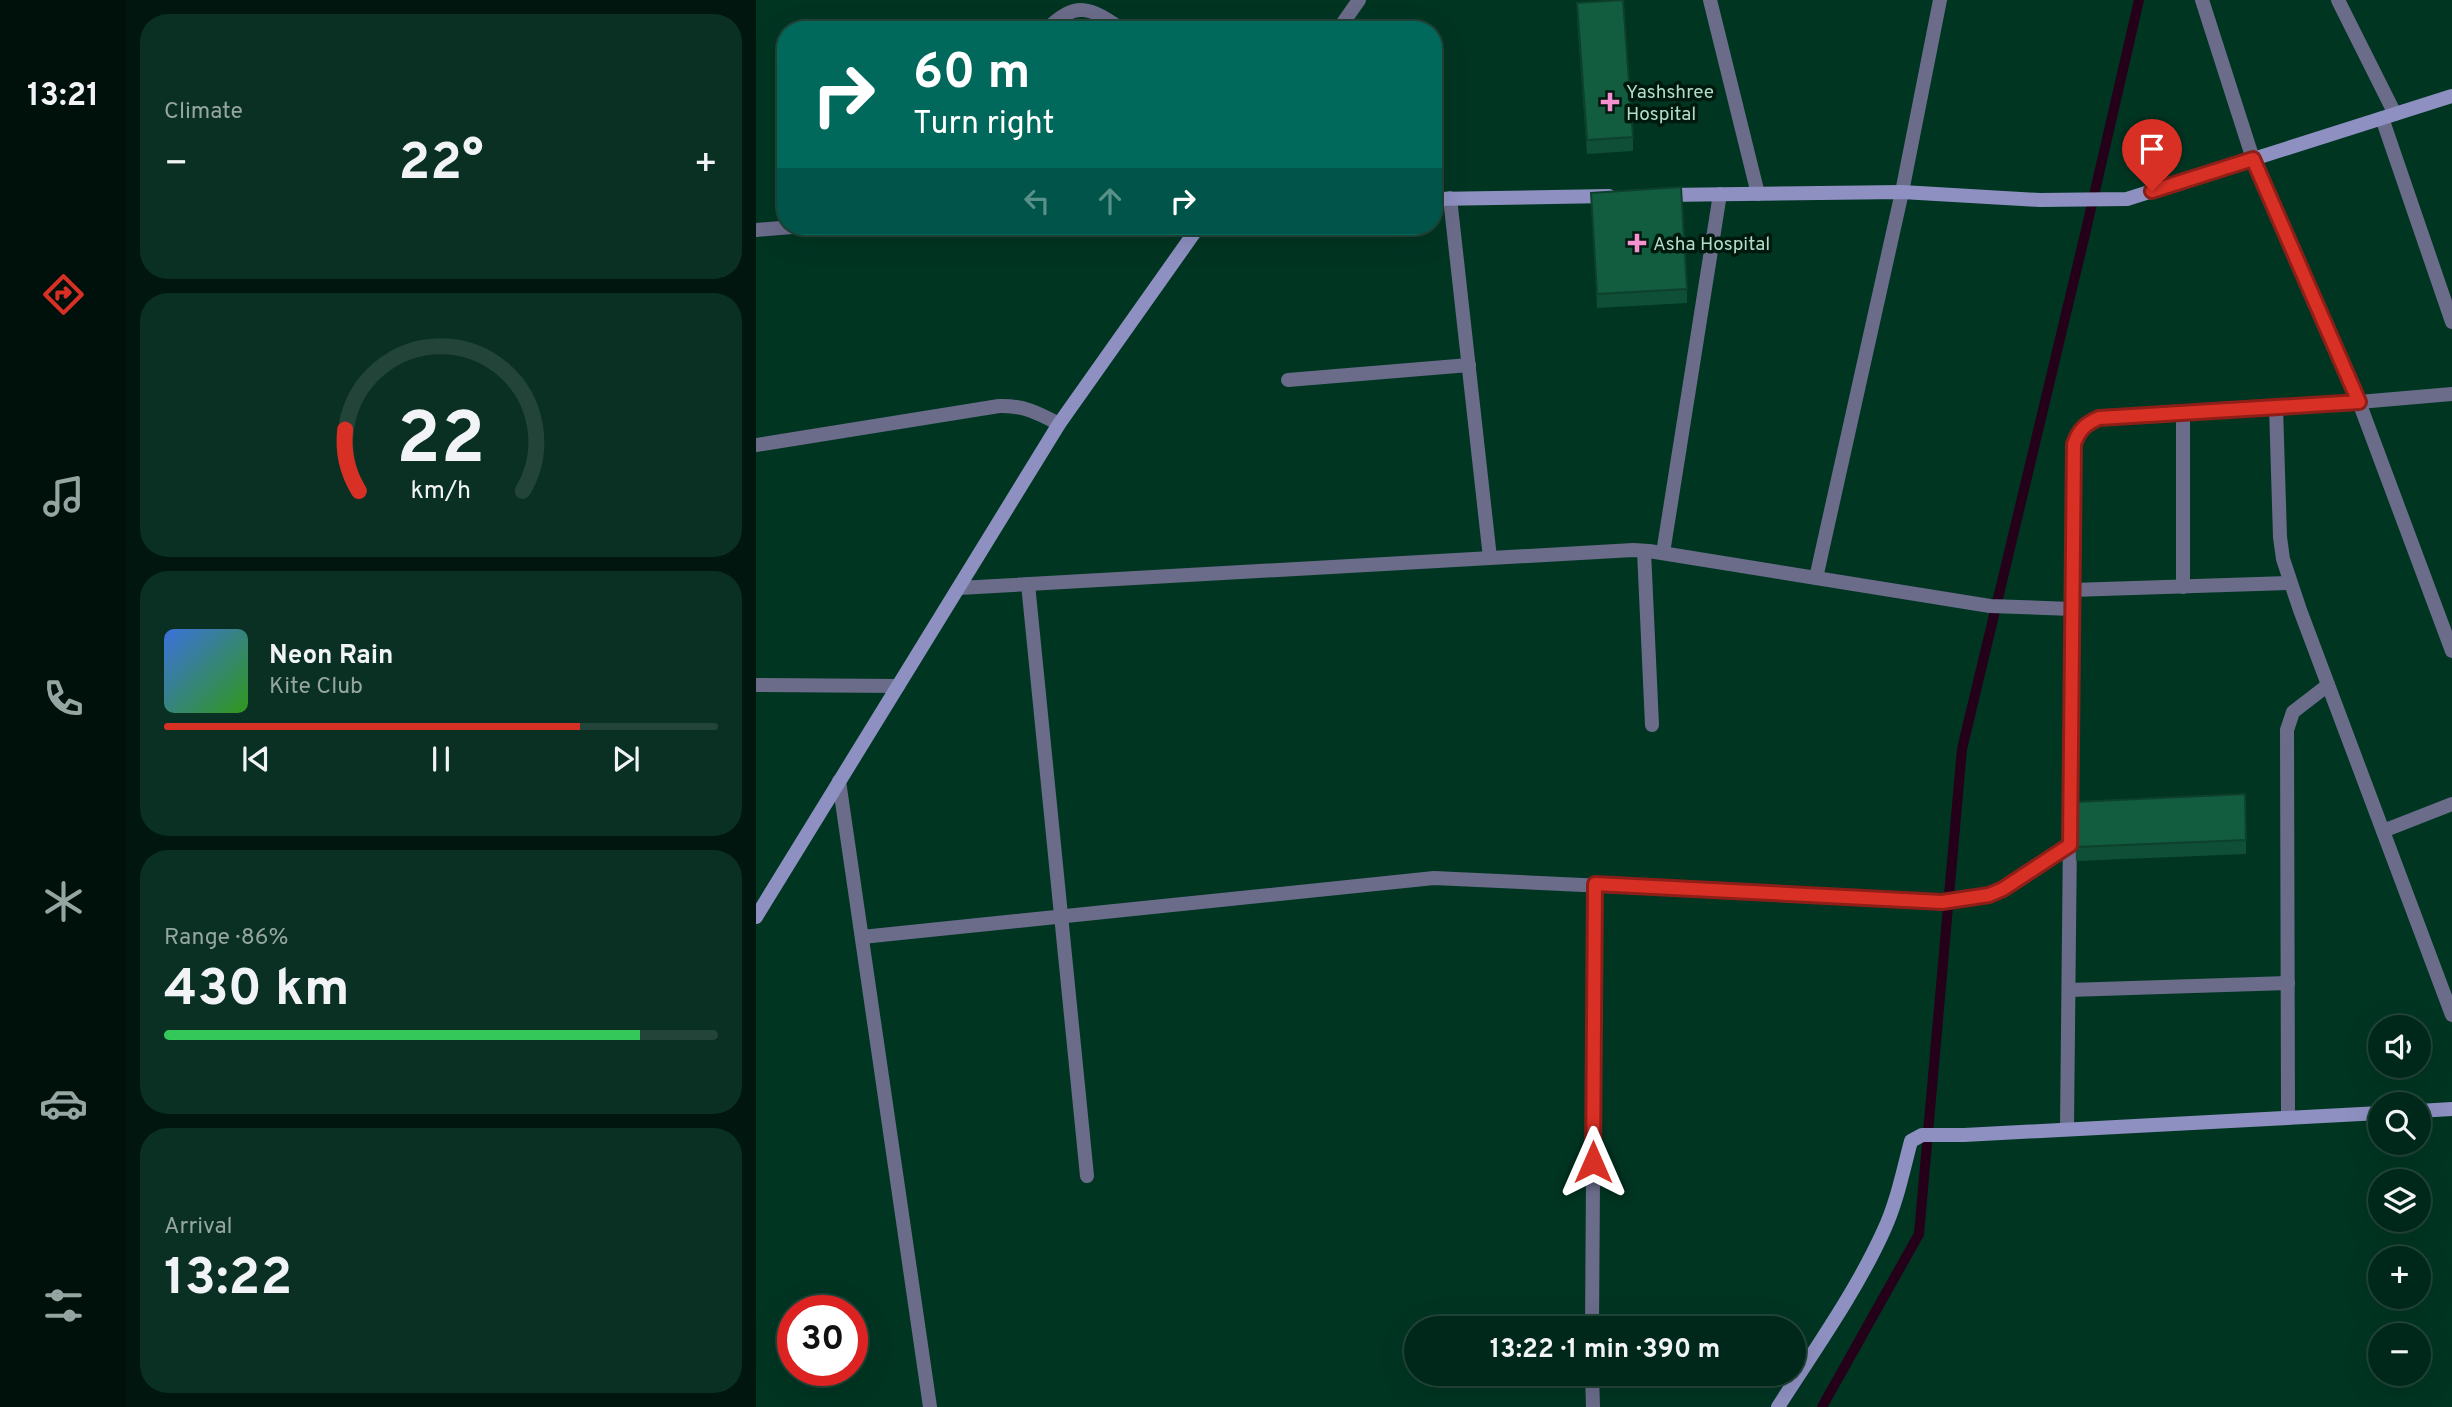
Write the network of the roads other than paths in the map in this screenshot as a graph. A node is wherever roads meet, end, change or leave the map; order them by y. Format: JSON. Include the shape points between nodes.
{"nodes":[{"id":1,"x":1359,"y":0,"type":"edge"},
{"id":2,"x":1710,"y":0,"type":"edge"},
{"id":3,"x":1940,"y":0,"type":"edge"},
{"id":4,"x":2202,"y":0,"type":"edge"},
{"id":5,"x":2338,"y":0,"type":"edge"},
{"id":6,"x":1053,"y":21,"type":"edge"},
{"id":7,"x":1110,"y":21,"type":"edge"},
{"id":8,"x":1344,"y":21,"type":"edge"},
{"id":9,"x":2452,"y":96,"type":"edge"},
{"id":10,"x":2388,"y":116,"type":"junction"},
{"id":11,"x":2253,"y":159,"type":"junction"},
{"id":12,"x":1902,"y":192,"type":"junction"},
{"id":13,"x":1720,"y":194,"type":"junction"},
{"id":14,"x":1758,"y":194,"type":"junction"},
{"id":15,"x":1652,"y":195,"type":"edge"},
{"id":16,"x":1625,"y":196,"type":"edge"},
{"id":17,"x":1442,"y":198,"type":"edge"},
{"id":18,"x":1450,"y":198,"type":"junction"},
{"id":19,"x":777,"y":228,"type":"edge"},
{"id":20,"x":756,"y":230,"type":"edge"},
{"id":21,"x":1193,"y":235,"type":"edge"},
{"id":22,"x":2452,"y":322,"type":"edge"},
{"id":23,"x":1469,"y":365,"type":"junction"},
{"id":24,"x":1288,"y":380,"type":"dead end"},
{"id":25,"x":2452,"y":394,"type":"edge"},
{"id":26,"x":2359,"y":402,"type":"junction"},
{"id":27,"x":2276,"y":407,"type":"junction"},
{"id":28,"x":2183,"y":413,"type":"junction"},
{"id":29,"x":1059,"y":424,"type":"junction"},
{"id":30,"x":756,"y":445,"type":"edge"},
{"id":31,"x":1644,"y":551,"type":"junction"},
{"id":32,"x":1663,"y":553,"type":"junction"},
{"id":33,"x":1490,"y":558,"type":"junction"},
{"id":34,"x":1816,"y":578,"type":"junction"},
{"id":35,"x":2290,"y":583,"type":"junction"},
{"id":36,"x":1028,"y":584,"type":"junction"},
{"id":37,"x":2183,"y":587,"type":"junction"},
{"id":38,"x":959,"y":588,"type":"junction"},
{"id":39,"x":2072,"y":590,"type":"junction"},
{"id":40,"x":2072,"y":609,"type":"junction"},
{"id":41,"x":2452,"y":651,"type":"edge"},
{"id":42,"x":756,"y":685,"type":"edge"},
{"id":43,"x":2328,"y":685,"type":"junction"},
{"id":44,"x":898,"y":686,"type":"junction"},
{"id":45,"x":1652,"y":725,"type":"dead end"},
{"id":46,"x":839,"y":781,"type":"junction"},
{"id":47,"x":2452,"y":804,"type":"edge"},
{"id":48,"x":2383,"y":831,"type":"junction"},
{"id":49,"x":2070,"y":845,"type":"junction"},
{"id":50,"x":1595,"y":884,"type":"junction"},
{"id":51,"x":756,"y":917,"type":"edge"},
{"id":52,"x":1063,"y":917,"type":"junction"},
{"id":53,"x":862,"y":937,"type":"junction"},
{"id":54,"x":2288,"y":983,"type":"junction"},
{"id":55,"x":2068,"y":990,"type":"junction"},
{"id":56,"x":2452,"y":1016,"type":"edge"},
{"id":57,"x":2452,"y":1110,"type":"edge"},
{"id":58,"x":2431,"y":1111,"type":"edge"},
{"id":59,"x":2368,"y":1114,"type":"edge"},
{"id":60,"x":2288,"y":1118,"type":"junction"},
{"id":61,"x":2067,"y":1128,"type":"junction"},
{"id":62,"x":1087,"y":1176,"type":"dead end"},
{"id":63,"x":1591,"y":1316,"type":"edge"},
{"id":64,"x":1592,"y":1386,"type":"edge"},
{"id":65,"x":930,"y":1407,"type":"edge"},
{"id":66,"x":1593,"y":1407,"type":"edge"},
{"id":67,"x":1778,"y":1407,"type":"edge"}],
"edges":[{"from":1,"to":8,"type":"street"},
{"from":2,"to":14,"type":"street"},
{"from":3,"to":12,"type":"street"},
{"from":4,"to":11,"type":"street"},
{"from":5,"to":10,"type":"street"},
{"from":6,"to":7,"type":"street","via":[[1079,6],[1091,7]]},
{"from":9,"to":10,"type":"street"},
{"from":10,"to":11,"type":"street"},
{"from":10,"to":22,"type":"street"},
{"from":11,"to":12,"type":"street","via":[[2127,199],[2040,200]]},
{"from":11,"to":26,"type":"street"},
{"from":12,"to":14,"type":"street"},
{"from":12,"to":34,"type":"street"},
{"from":13,"to":14,"type":"street"},
{"from":13,"to":15,"type":"street"},
{"from":13,"to":32,"type":"street"},
{"from":16,"to":18,"type":"street"},
{"from":17,"to":18,"type":"street"},
{"from":18,"to":23,"type":"street"},
{"from":19,"to":20,"type":"street"},
{"from":21,"to":29,"type":"street"},
{"from":23,"to":24,"type":"street"},
{"from":23,"to":33,"type":"street"},
{"from":25,"to":26,"type":"street"},
{"from":26,"to":27,"type":"street"},
{"from":26,"to":41,"type":"street"},
{"from":27,"to":28,"type":"street"},
{"from":27,"to":35,"type":"street","via":[[2280,537]]},
{"from":28,"to":37,"type":"street"},
{"from":28,"to":39,"type":"street","via":[[2099,418],[2078,433],[2074,444]]},
{"from":29,"to":30,"type":"street","via":[[1032,410],[999,407]]},
{"from":29,"to":38,"type":"street"},
{"from":31,"to":32,"type":"street"},
{"from":31,"to":33,"type":"street"},
{"from":31,"to":45,"type":"street"},
{"from":32,"to":34,"type":"street"},
{"from":33,"to":36,"type":"street"},
{"from":34,"to":40,"type":"street","via":[[1990,606]]},
{"from":35,"to":37,"type":"street"},
{"from":35,"to":43,"type":"street"},
{"from":36,"to":38,"type":"street"},
{"from":36,"to":52,"type":"street"},
{"from":37,"to":39,"type":"street"},
{"from":38,"to":44,"type":"street"},
{"from":39,"to":40,"type":"street"},
{"from":40,"to":49,"type":"street"},
{"from":42,"to":44,"type":"street"},
{"from":43,"to":48,"type":"street"},
{"from":43,"to":54,"type":"street","via":[[2292,712],[2287,730]]},
{"from":44,"to":46,"type":"street"},
{"from":46,"to":51,"type":"street"},
{"from":46,"to":53,"type":"street"},
{"from":47,"to":48,"type":"street"},
{"from":48,"to":56,"type":"street"},
{"from":49,"to":50,"type":"street","via":[[2003,889],[1942,902]]},
{"from":49,"to":55,"type":"street"},
{"from":50,"to":52,"type":"street","via":[[1434,878]]},
{"from":50,"to":63,"type":"street"},
{"from":52,"to":53,"type":"street"},
{"from":52,"to":62,"type":"street"},
{"from":53,"to":65,"type":"street"},
{"from":54,"to":55,"type":"street"},
{"from":54,"to":60,"type":"street"},
{"from":55,"to":61,"type":"street"},
{"from":57,"to":58,"type":"street"},
{"from":59,"to":60,"type":"street"},
{"from":60,"to":61,"type":"street"},
{"from":61,"to":67,"type":"street","via":[[1922,1135],[1911,1141],[1885,1228],[1851,1293]]},
{"from":64,"to":66,"type":"street"}]}
